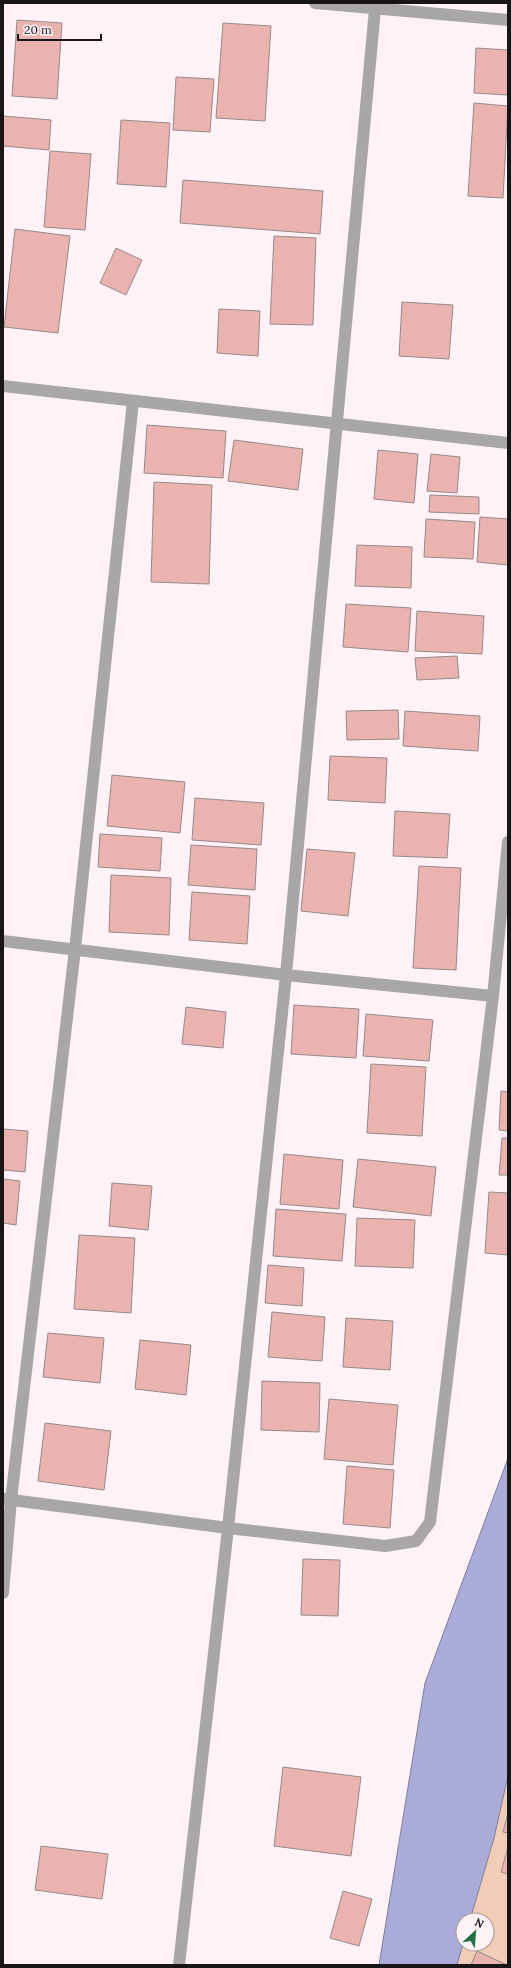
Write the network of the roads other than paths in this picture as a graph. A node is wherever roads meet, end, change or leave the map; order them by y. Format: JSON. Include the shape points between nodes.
{"nodes":[{"id":1,"x":315,"y":3,"type":"edge"},
{"id":2,"x":376,"y":9,"type":"junction"},
{"id":3,"x":508,"y":20,"type":"edge"},
{"id":4,"x":3,"y":386,"type":"edge"},
{"id":5,"x":133,"y":401,"type":"junction"},
{"id":6,"x":338,"y":425,"type":"junction"},
{"id":7,"x":508,"y":443,"type":"edge"},
{"id":8,"x":508,"y":842,"type":"edge"},
{"id":9,"x":3,"y":941,"type":"edge"},
{"id":10,"x":75,"y":949,"type":"junction"},
{"id":11,"x":286,"y":975,"type":"junction"},
{"id":12,"x":494,"y":996,"type":"junction"},
{"id":13,"x":7,"y":1499,"type":"edge"},
{"id":14,"x":228,"y":1528,"type":"junction"},
{"id":15,"x":3,"y":1593,"type":"edge"},
{"id":16,"x":179,"y":1965,"type":"edge"}],
"edges":[{"from":1,"to":2,"type":"street"},
{"from":2,"to":3,"type":"street"},
{"from":2,"to":6,"type":"street"},
{"from":4,"to":5,"type":"street"},
{"from":5,"to":6,"type":"street"},
{"from":5,"to":10,"type":"street"},
{"from":6,"to":7,"type":"street"},
{"from":6,"to":11,"type":"street"},
{"from":8,"to":12,"type":"street"},
{"from":9,"to":10,"type":"street"},
{"from":10,"to":11,"type":"street"},
{"from":10,"to":13,"type":"street"},
{"from":11,"to":12,"type":"street"},
{"from":11,"to":14,"type":"street"},
{"from":12,"to":14,"type":"street","via":[[430,1522],[416,1541],[385,1546]]},
{"from":13,"to":14,"type":"street"},
{"from":13,"to":15,"type":"street"},
{"from":14,"to":16,"type":"street"}]}
